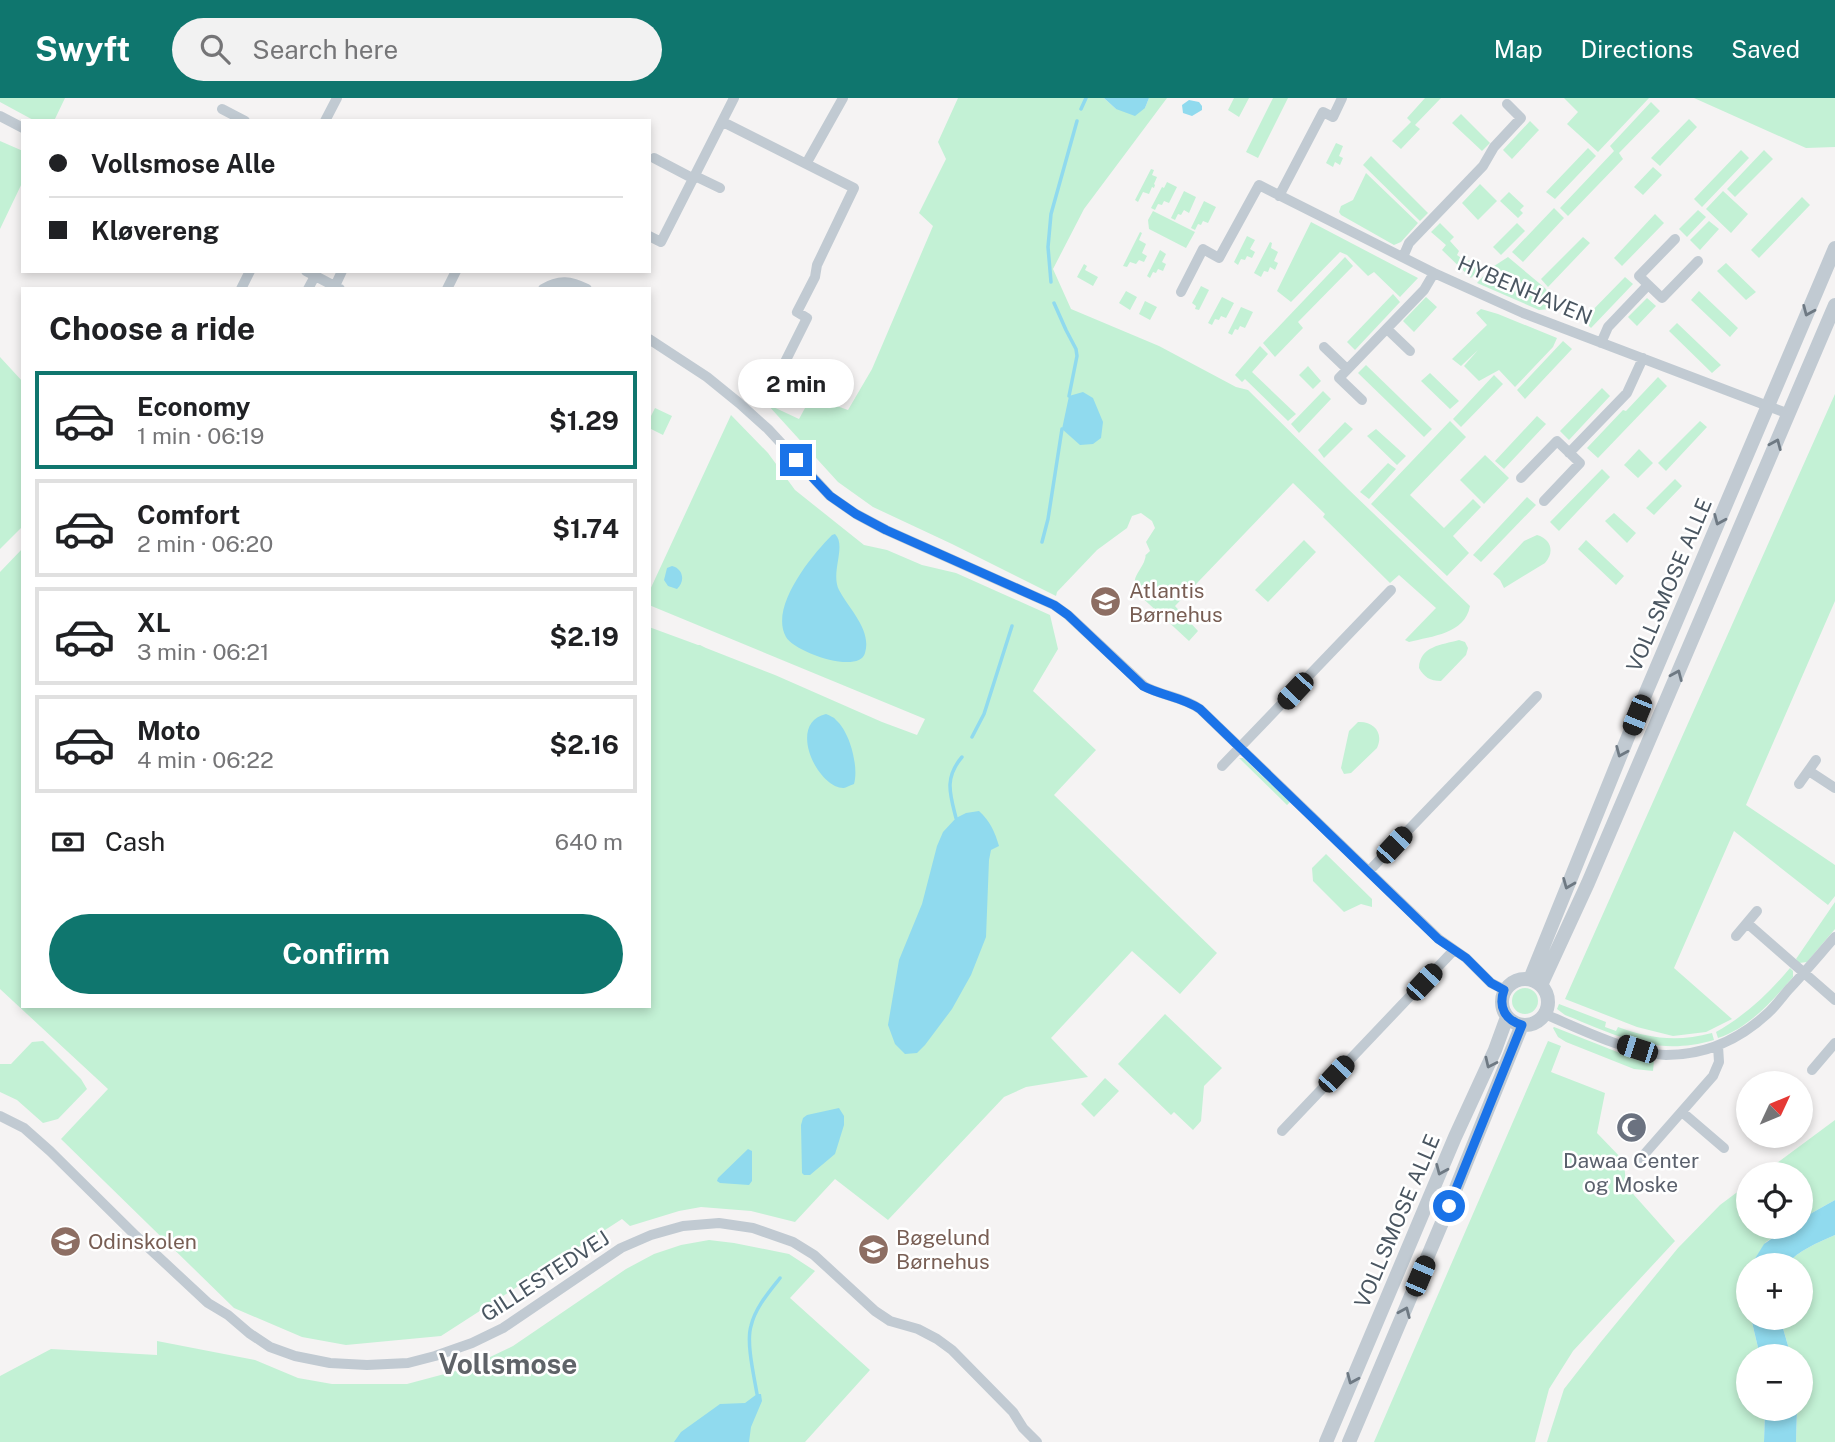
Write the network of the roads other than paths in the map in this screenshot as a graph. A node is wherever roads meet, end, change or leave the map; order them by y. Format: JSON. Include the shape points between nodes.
{"nodes":[{"id":1,"x":337,"y":98,"type":"edge"},
{"id":2,"x":734,"y":98,"type":"edge"},
{"id":3,"x":843,"y":98,"type":"edge"},
{"id":4,"x":1342,"y":98,"type":"edge"},
{"id":5,"x":1507,"y":104,"type":"dead end"},
{"id":6,"x":222,"y":109,"type":"dead end"},
{"id":7,"x":0,"y":116,"type":"edge"},
{"id":8,"x":241,"y":119,"type":"edge"},
{"id":9,"x":327,"y":119,"type":"edge"},
{"id":10,"x":723,"y":122,"type":"junction"},
{"id":11,"x":21,"y":127,"type":"edge"},
{"id":12,"x":654,"y":158,"type":"dead end"},
{"id":13,"x":806,"y":164,"type":"junction"},
{"id":14,"x":694,"y":177,"type":"junction"},
{"id":15,"x":720,"y":188,"type":"dead end"},
{"id":16,"x":1279,"y":196,"type":"junction"},
{"id":17,"x":651,"y":237,"type":"edge"},
{"id":18,"x":1675,"y":239,"type":"dead end"},
{"id":19,"x":1835,"y":248,"type":"edge"},
{"id":20,"x":1403,"y":257,"type":"junction"},
{"id":21,"x":1698,"y":261,"type":"dead end"},
{"id":22,"x":311,"y":273,"type":"edge"},
{"id":23,"x":1434,"y":273,"type":"junction"},
{"id":24,"x":1648,"y":285,"type":"junction"},
{"id":25,"x":338,"y":287,"type":"edge"},
{"id":26,"x":546,"y":287,"type":"edge"},
{"id":27,"x":583,"y":287,"type":"edge"},
{"id":28,"x":1181,"y":292,"type":"dead end"},
{"id":29,"x":1835,"y":305,"type":"edge"},
{"id":30,"x":1387,"y":328,"type":"junction"},
{"id":31,"x":651,"y":340,"type":"edge"},
{"id":32,"x":1601,"y":343,"type":"junction"},
{"id":33,"x":1324,"y":347,"type":"dead end"},
{"id":34,"x":1410,"y":351,"type":"dead end"},
{"id":35,"x":1643,"y":358,"type":"junction"},
{"id":36,"x":1348,"y":369,"type":"junction"},
{"id":37,"x":781,"y":370,"type":"dead end"},
{"id":38,"x":1362,"y":400,"type":"dead end"},
{"id":39,"x":1768,"y":405,"type":"junction"},
{"id":40,"x":1788,"y":414,"type":"junction"},
{"id":41,"x":1569,"y":453,"type":"junction"},
{"id":42,"x":1521,"y":478,"type":"dead end"},
{"id":43,"x":1544,"y":501,"type":"dead end"},
{"id":44,"x":1391,"y":590,"type":"dead end"},
{"id":45,"x":1537,"y":696,"type":"dead end"},
{"id":46,"x":1241,"y":748,"type":"junction"},
{"id":47,"x":1816,"y":760,"type":"dead end"},
{"id":48,"x":1222,"y":766,"type":"dead end"},
{"id":49,"x":1809,"y":771,"type":"junction"},
{"id":50,"x":1799,"y":784,"type":"dead end"},
{"id":51,"x":1835,"y":788,"type":"edge"},
{"id":52,"x":1369,"y":871,"type":"junction"},
{"id":53,"x":1757,"y":911,"type":"dead end"},
{"id":54,"x":1747,"y":923,"type":"junction"},
{"id":55,"x":1736,"y":936,"type":"dead end"},
{"id":56,"x":1835,"y":937,"type":"edge"},
{"id":57,"x":1454,"y":950,"type":"junction"},
{"id":58,"x":1804,"y":973,"type":"junction"},
{"id":59,"x":1536,"y":982,"type":"junction"},
{"id":60,"x":1504,"y":990,"type":"junction"},
{"id":61,"x":1835,"y":1000,"type":"edge"},
{"id":62,"x":1545,"y":1014,"type":"junction"},
{"id":63,"x":1507,"y":1017,"type":"junction"},
{"id":64,"x":1522,"y":1025,"type":"junction"},
{"id":65,"x":1835,"y":1043,"type":"edge"},
{"id":66,"x":1718,"y":1046,"type":"junction"},
{"id":67,"x":1812,"y":1070,"type":"dead end"},
{"id":68,"x":1682,"y":1112,"type":"junction"},
{"id":69,"x":0,"y":1116,"type":"edge"},
{"id":70,"x":1282,"y":1131,"type":"dead end"},
{"id":71,"x":1724,"y":1148,"type":"dead end"},
{"id":72,"x":1641,"y":1158,"type":"dead end"},
{"id":73,"x":1037,"y":1442,"type":"edge"},
{"id":74,"x":1326,"y":1442,"type":"edge"},
{"id":75,"x":1349,"y":1442,"type":"edge"}],
"edges":[{"from":1,"to":9,"type":"street"},
{"from":2,"to":10,"type":"street"},
{"from":3,"to":13,"type":"street"},
{"from":4,"to":16,"type":"street","via":[[1333,117],[1323,111]]},
{"from":5,"to":20,"type":"street","via":[[1521,118],[1483,166],[1409,243]]},
{"from":6,"to":8,"type":"street"},
{"from":7,"to":11,"type":"street"},
{"from":10,"to":13,"type":"street"},
{"from":10,"to":14,"type":"street"},
{"from":12,"to":14,"type":"street"},
{"from":13,"to":37,"type":"street","via":[[854,188],[797,312],[807,318]]},
{"from":14,"to":15,"type":"street"},
{"from":14,"to":17,"type":"street","via":[[662,242]]},
{"from":16,"to":20,"type":"street","name":"HYBENHAVEN"},
{"from":16,"to":28,"type":"street","name":"HYBENHAVEN","via":[[1259,185],[1219,258],[1203,249]]},
{"from":18,"to":24,"type":"street","name":"HYBENHAVEN","via":[[1639,276]]},
{"from":19,"to":39,"type":"street","name":"VOLLSMOSE ALLE","one_way":true},
{"from":20,"to":23,"type":"street","name":"HYBENHAVEN"},
{"from":21,"to":24,"type":"street","via":[[1662,298]]},
{"from":22,"to":25,"type":"street"},
{"from":23,"to":30,"type":"street","name":"HYBENHAVEN"},
{"from":23,"to":32,"type":"street","name":"HYBENHAVEN"},
{"from":24,"to":32,"type":"street","name":"HYBENHAVEN","via":[[1608,327]]},
{"from":26,"to":27,"type":"street","via":[[565,281]]},
{"from":29,"to":40,"type":"street","name":"VOLLSMOSE ALLE"},
{"from":30,"to":34,"type":"street"},
{"from":30,"to":36,"type":"street","name":"HYBENHAVEN"},
{"from":31,"to":46,"type":"street","via":[[739,403],[830,496],[856,514],[1054,605],[1143,686],[1192,703]]},
{"from":32,"to":35,"type":"street","name":"HYBENHAVEN"},
{"from":33,"to":36,"type":"street"},
{"from":35,"to":39,"type":"street","name":"HYBENHAVEN"},
{"from":35,"to":41,"type":"street","via":[[1627,393]]},
{"from":36,"to":38,"type":"street","via":[[1339,378]]},
{"from":39,"to":40,"type":"street","name":"HYBENHAVEN"},
{"from":39,"to":59,"type":"street","name":"VOLLSMOSE ALLE","one_way":true,"via":[[1647,690]]},
{"from":59,"to":40,"type":"street","name":"VOLLSMOSE ALLE","one_way":true,"via":[[1588,883]]},
{"from":41,"to":42,"type":"street","via":[[1556,441]]},
{"from":41,"to":43,"type":"street","via":[[1580,463]]},
{"from":44,"to":46,"type":"street"},
{"from":45,"to":52,"type":"street"},
{"from":46,"to":48,"type":"street"},
{"from":46,"to":52,"type":"street"},
{"from":47,"to":49,"type":"street"},
{"from":49,"to":50,"type":"street"},
{"from":49,"to":51,"type":"street"},
{"from":52,"to":57,"type":"street"},
{"from":53,"to":54,"type":"street"},
{"from":54,"to":55,"type":"street"},
{"from":54,"to":58,"type":"street"},
{"from":56,"to":58,"type":"street"},
{"from":57,"to":60,"type":"street"},
{"from":57,"to":70,"type":"street"},
{"from":58,"to":61,"type":"street"},
{"from":58,"to":66,"type":"street","via":[[1769,1013]]},
{"from":59,"to":60,"type":"street","via":[[1515,981]]},
{"from":59,"to":62,"type":"street","via":[[1548,997]]},
{"from":60,"to":63,"type":"street","via":[[1502,1005]]},
{"from":62,"to":64,"type":"street","via":[[1535,1023]]},
{"from":62,"to":66,"type":"street","via":[[1600,1037],[1664,1055]]},
{"from":63,"to":64,"type":"street"},
{"from":63,"to":74,"type":"street","name":"VOLLSMOSE ALLE","one_way":true},
{"from":75,"to":64,"type":"street","name":"VOLLSMOSE ALLE","one_way":true},
{"from":65,"to":67,"type":"street"},
{"from":66,"to":68,"type":"street","via":[[1719,1062],[1713,1076]]},
{"from":68,"to":71,"type":"street"},
{"from":68,"to":72,"type":"street"},
{"from":69,"to":73,"type":"street","name":"GILLESTEDVEJ","via":[[24,1128],[50,1151],[208,1303],[270,1347],[295,1356],[367,1365],[435,1356],[503,1328],[621,1248],[683,1226],[719,1223],[753,1228],[793,1242],[814,1255],[875,1311],[937,1339],[1013,1412]]}]}
